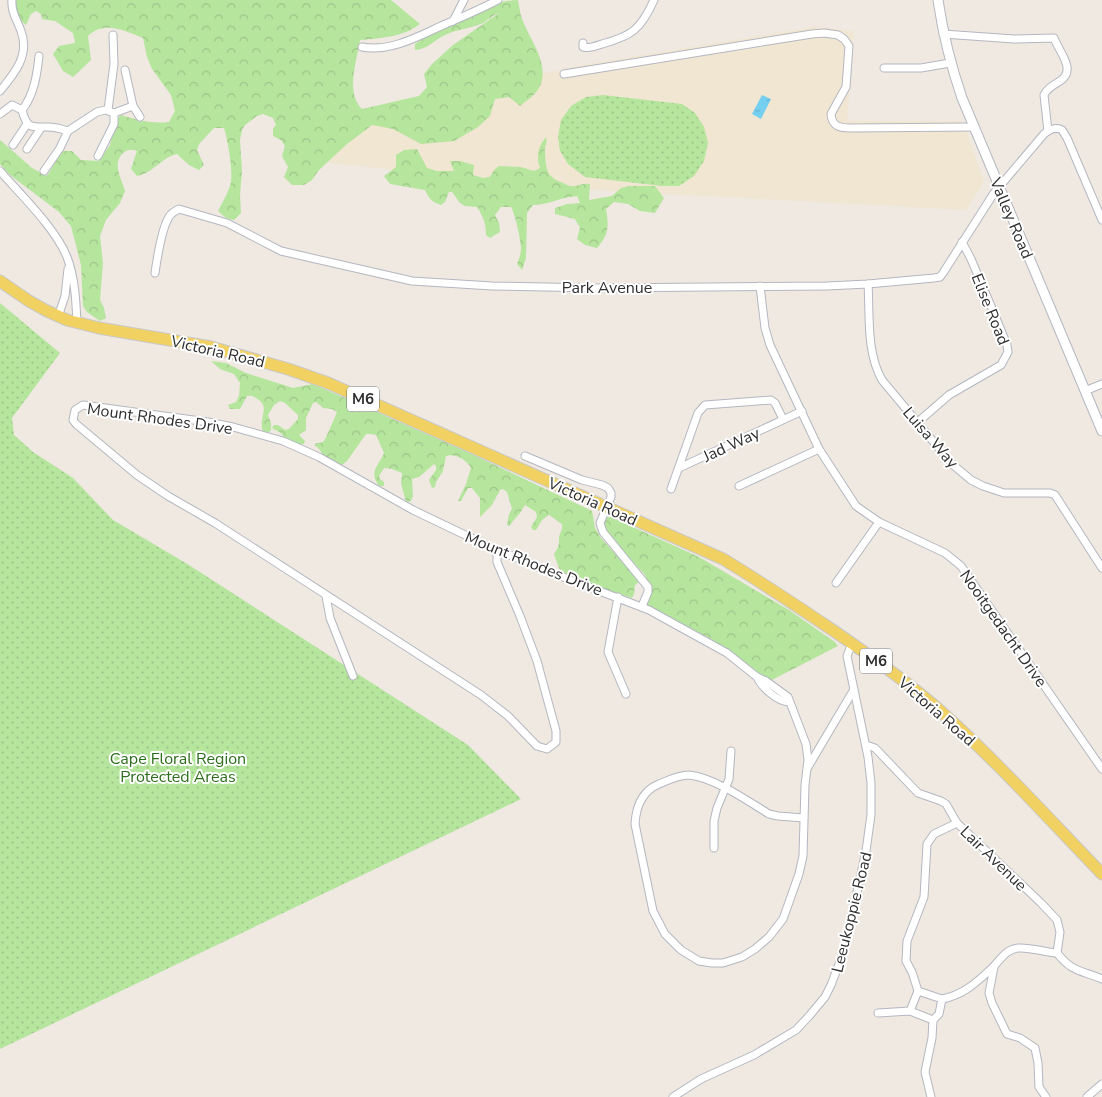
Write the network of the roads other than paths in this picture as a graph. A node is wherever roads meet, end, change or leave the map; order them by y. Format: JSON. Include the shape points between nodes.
{"nodes":[{"id":1,"x":12,"y":0,"type":"edge"},
{"id":2,"x":464,"y":0,"type":"edge"},
{"id":3,"x":498,"y":0,"type":"edge"},
{"id":4,"x":654,"y":0,"type":"edge"},
{"id":5,"x":938,"y":0,"type":"edge"},
{"id":6,"x":453,"y":21,"type":"junction"},
{"id":7,"x":943,"y":34,"type":"junction"},
{"id":8,"x":113,"y":35,"type":"dead end"},
{"id":9,"x":583,"y":43,"type":"dead end"},
{"id":10,"x":362,"y":46,"type":"dead end"},
{"id":11,"x":39,"y":56,"type":"dead end"},
{"id":12,"x":950,"y":63,"type":"junction"},
{"id":13,"x":884,"y":68,"type":"dead end"},
{"id":14,"x":125,"y":70,"type":"dead end"},
{"id":15,"x":564,"y":74,"type":"dead end"},
{"id":16,"x":0,"y":91,"type":"edge"},
{"id":17,"x":133,"y":106,"type":"junction"},
{"id":18,"x":22,"y":110,"type":"junction"},
{"id":19,"x":111,"y":111,"type":"junction"},
{"id":20,"x":0,"y":114,"type":"edge"},
{"id":21,"x":140,"y":118,"type":"dead end"},
{"id":22,"x":27,"y":124,"type":"junction"},
{"id":23,"x":974,"y":127,"type":"junction"},
{"id":24,"x":41,"y":128,"type":"junction"},
{"id":25,"x":68,"y":130,"type":"junction"},
{"id":26,"x":1048,"y":130,"type":"junction"},
{"id":27,"x":13,"y":145,"type":"dead end"},
{"id":28,"x":27,"y":149,"type":"dead end"},
{"id":29,"x":98,"y":156,"type":"dead end"},
{"id":30,"x":44,"y":171,"type":"dead end"},
{"id":31,"x":0,"y":172,"type":"edge"},
{"id":32,"x":999,"y":187,"type":"junction"},
{"id":33,"x":1102,"y":220,"type":"edge"},
{"id":34,"x":962,"y":242,"type":"junction"},
{"id":35,"x":69,"y":263,"type":"junction"},
{"id":36,"x":155,"y":273,"type":"dead end"},
{"id":37,"x":0,"y":281,"type":"edge"},
{"id":38,"x":868,"y":284,"type":"junction"},
{"id":39,"x":760,"y":286,"type":"junction"},
{"id":40,"x":58,"y":317,"type":"junction"},
{"id":41,"x":77,"y":323,"type":"junction"},
{"id":42,"x":1102,"y":384,"type":"edge"},
{"id":43,"x":1085,"y":392,"type":"junction"},
{"id":44,"x":802,"y":410,"type":"junction"},
{"id":45,"x":783,"y":419,"type":"junction"},
{"id":46,"x":918,"y":422,"type":"junction"},
{"id":47,"x":1102,"y":431,"type":"edge"},
{"id":48,"x":820,"y":449,"type":"junction"},
{"id":49,"x":525,"y":456,"type":"dead end"},
{"id":50,"x":679,"y":468,"type":"junction"},
{"id":51,"x":739,"y":486,"type":"dead end"},
{"id":52,"x":671,"y":489,"type":"dead end"},
{"id":53,"x":606,"y":508,"type":"junction"},
{"id":54,"x":880,"y":522,"type":"junction"},
{"id":55,"x":497,"y":550,"type":"junction"},
{"id":56,"x":1102,"y":568,"type":"edge"},
{"id":57,"x":836,"y":583,"type":"dead end"},
{"id":58,"x":326,"y":596,"type":"junction"},
{"id":59,"x":618,"y":597,"type":"junction"},
{"id":60,"x":642,"y":606,"type":"junction"},
{"id":61,"x":852,"y":643,"type":"junction"},
{"id":62,"x":352,"y":676,"type":"dead end"},
{"id":63,"x":853,"y":691,"type":"junction"},
{"id":64,"x":626,"y":694,"type":"dead end"},
{"id":65,"x":866,"y":745,"type":"junction"},
{"id":66,"x":731,"y":752,"type":"dead end"},
{"id":67,"x":808,"y":768,"type":"junction"},
{"id":68,"x":1102,"y":769,"type":"edge"},
{"id":69,"x":726,"y":789,"type":"junction"},
{"id":70,"x":804,"y":818,"type":"junction"},
{"id":71,"x":957,"y":823,"type":"junction"},
{"id":72,"x":714,"y":848,"type":"dead end"},
{"id":73,"x":1102,"y":874,"type":"edge"},
{"id":74,"x":1057,"y":953,"type":"junction"},
{"id":75,"x":994,"y":967,"type":"junction"},
{"id":76,"x":1102,"y":979,"type":"edge"},
{"id":77,"x":918,"y":991,"type":"junction"},
{"id":78,"x":942,"y":999,"type":"junction"},
{"id":79,"x":910,"y":1011,"type":"junction"},
{"id":80,"x":878,"y":1013,"type":"dead end"},
{"id":81,"x":933,"y":1020,"type":"junction"},
{"id":82,"x":1102,"y":1084,"type":"edge"},
{"id":83,"x":672,"y":1097,"type":"edge"},
{"id":84,"x":931,"y":1097,"type":"edge"},
{"id":85,"x":1046,"y":1097,"type":"edge"},
{"id":86,"x":1087,"y":1097,"type":"edge"}],
"edges":[{"from":1,"to":16,"type":"street","via":[[24,52],[13,76]]},
{"from":2,"to":6,"type":"street"},
{"from":3,"to":6,"type":"street"},
{"from":4,"to":9,"type":"street","via":[[630,35],[589,48]]},
{"from":5,"to":7,"type":"street","name":"Valley Road"},
{"from":6,"to":10,"type":"street","via":[[407,42],[371,48]]},
{"from":7,"to":12,"type":"street","name":"Valley Road"},
{"from":7,"to":26,"type":"street","via":[[1054,38],[1068,68],[1062,80],[1044,94]]},
{"from":8,"to":19,"type":"street"},
{"from":11,"to":18,"type":"street","via":[[32,92]]},
{"from":12,"to":13,"type":"street","via":[[921,68]]},
{"from":12,"to":23,"type":"street","name":"Valley Road"},
{"from":14,"to":17,"type":"street"},
{"from":15,"to":23,"type":"street","via":[[802,36],[833,34],[844,38],[849,46],[846,88],[831,114],[833,124],[850,128]]},
{"from":17,"to":19,"type":"street"},
{"from":17,"to":21,"type":"street"},
{"from":18,"to":20,"type":"street","via":[[12,105]]},
{"from":18,"to":22,"type":"street"},
{"from":19,"to":25,"type":"street","via":[[97,112]]},
{"from":19,"to":29,"type":"street","via":[[114,124]]},
{"from":22,"to":24,"type":"street"},
{"from":22,"to":27,"type":"street"},
{"from":23,"to":32,"type":"street","name":"Valley Road"},
{"from":24,"to":25,"type":"street"},
{"from":24,"to":28,"type":"street"},
{"from":25,"to":30,"type":"street"},
{"from":26,"to":32,"type":"street","name":"Park Avenue"},
{"from":26,"to":33,"type":"street","via":[[1058,128],[1062,131]]},
{"from":31,"to":35,"type":"street","via":[[50,230]]},
{"from":32,"to":34,"type":"street","name":"Park Avenue"},
{"from":32,"to":43,"type":"street","name":"Valley Road"},
{"from":34,"to":38,"type":"street","name":"Park Avenue","via":[[938,278]]},
{"from":34,"to":46,"type":"street","name":"Elise Road","via":[[1008,345],[1008,352],[1001,365],[949,395]]},
{"from":35,"to":40,"type":"street","via":[[65,296]]},
{"from":35,"to":41,"type":"street"},
{"from":36,"to":39,"type":"street","name":"Park Avenue","via":[[165,226],[171,214],[179,209],[227,223],[282,251],[412,281],[596,288]]},
{"from":37,"to":40,"type":"main road","name":"Victoria Road","number":"M6"},
{"from":38,"to":39,"type":"street","name":"Park Avenue"},
{"from":38,"to":46,"type":"street","name":"Luisa Way","via":[[874,363],[882,380]]},
{"from":39,"to":44,"type":"street","name":"Nooitgedacht Drive","via":[[766,335]]},
{"from":40,"to":41,"type":"main road","name":"Victoria Road","number":"M6"},
{"from":41,"to":53,"type":"main road","name":"Victoria Road","number":"M6","via":[[211,347],[288,369],[328,383]]},
{"from":42,"to":43,"type":"street"},
{"from":43,"to":47,"type":"street","name":"Valley Road"},
{"from":44,"to":45,"type":"street","name":"Jad Way"},
{"from":44,"to":48,"type":"street","name":"Nooitgedacht Drive"},
{"from":45,"to":50,"type":"street","name":"Jad Way"},
{"from":45,"to":50,"type":"street","name":"Jad Way","via":[[771,400],[705,405],[698,413]]},
{"from":46,"to":56,"type":"street","name":"Luisa Way","via":[[952,464],[971,480],[1004,493],[1050,493],[1055,496]]},
{"from":48,"to":51,"type":"street"},
{"from":48,"to":54,"type":"street","name":"Nooitgedacht Drive","via":[[856,506]]},
{"from":49,"to":53,"type":"street","via":[[608,488],[615,493]]},
{"from":50,"to":52,"type":"street","name":"Jad Way"},
{"from":53,"to":60,"type":"street","via":[[600,520],[601,528],[648,586]]},
{"from":53,"to":61,"type":"main road","name":"Victoria Road","number":"M6","via":[[723,559]]},
{"from":54,"to":57,"type":"street"},
{"from":54,"to":68,"type":"street","name":"Nooitgedacht Drive","via":[[944,553],[961,566]]},
{"from":55,"to":58,"type":"street","name":"Mount Rhodes Drive","via":[[496,562],[520,616],[556,730],[557,737],[547,749],[541,748],[482,695]]},
{"from":55,"to":58,"type":"street","name":"Mount Rhodes Drive","via":[[283,441],[208,422],[84,405],[75,410],[73,420],[76,424],[137,475]]},
{"from":55,"to":59,"type":"street","name":"Mount Rhodes Drive"},
{"from":58,"to":62,"type":"street","via":[[330,618]]},
{"from":59,"to":60,"type":"street","name":"Mount Rhodes Drive"},
{"from":59,"to":64,"type":"street","via":[[608,652]]},
{"from":60,"to":67,"type":"street","name":"Mount Rhodes Drive","via":[[727,653],[757,677],[762,686],[784,702],[790,702],[806,744]]},
{"from":61,"to":63,"type":"street","name":"Leeukoppie Road","via":[[847,656]]},
{"from":61,"to":73,"type":"main road","name":"Victoria Road","number":"M6","via":[[965,734]]},
{"from":63,"to":65,"type":"street","name":"Leeukoppie Road"},
{"from":63,"to":67,"type":"street"},
{"from":65,"to":71,"type":"street","name":"Lair Avenue","via":[[875,748],[918,793],[944,802]]},
{"from":65,"to":83,"type":"street","name":"Leeukoppie Road","via":[[871,783],[869,836],[844,950],[832,986],[796,1030]]},
{"from":66,"to":69,"type":"street"},
{"from":67,"to":70,"type":"street"},
{"from":69,"to":70,"type":"street","via":[[769,814]]},
{"from":69,"to":70,"type":"street","via":[[690,775],[679,776],[652,787],[636,810],[635,824],[653,911],[665,934],[681,950],[699,961],[724,963],[742,957],[769,937],[783,919],[803,856]]},
{"from":69,"to":72,"type":"street","via":[[714,821]]},
{"from":71,"to":74,"type":"street","name":"Lair Avenue","via":[[1057,920],[1060,932]]},
{"from":71,"to":77,"type":"street","via":[[934,834],[926,849],[924,897],[910,931],[906,952],[906,961]]},
{"from":74,"to":75,"type":"street","via":[[1014,949],[1002,955]]},
{"from":74,"to":76,"type":"street","via":[[1073,969]]},
{"from":75,"to":78,"type":"street","via":[[959,995]]},
{"from":75,"to":85,"type":"street","via":[[989,993],[992,1004],[1006,1034],[1035,1048],[1039,1087]]},
{"from":77,"to":78,"type":"street"},
{"from":77,"to":79,"type":"street"},
{"from":78,"to":81,"type":"street","via":[[939,1014]]},
{"from":79,"to":80,"type":"street"},
{"from":79,"to":81,"type":"street"},
{"from":81,"to":84,"type":"street","via":[[924,1072]]},
{"from":82,"to":86,"type":"street"}]}
